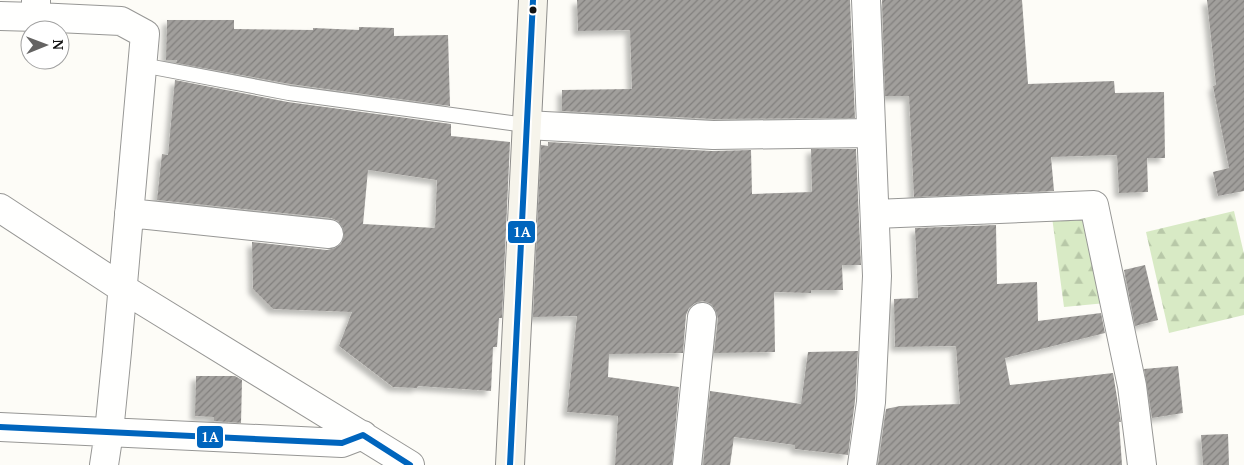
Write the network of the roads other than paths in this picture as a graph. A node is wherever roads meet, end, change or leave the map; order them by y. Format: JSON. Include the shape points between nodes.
{"nodes":[{"id":1,"x":533,"y":0,"type":"edge"},
{"id":2,"x":866,"y":0,"type":"edge"},
{"id":3,"x":36,"y":8,"type":"edge"},
{"id":4,"x":0,"y":16,"type":"edge"},
{"id":5,"x":142,"y":65,"type":"junction"},
{"id":6,"x":526,"y":125,"type":"junction"},
{"id":7,"x":871,"y":133,"type":"junction"},
{"id":8,"x":0,"y":208,"type":"edge"},
{"id":9,"x":129,"y":213,"type":"junction"},
{"id":10,"x":875,"y":214,"type":"junction"},
{"id":11,"x":329,"y":234,"type":"dead end"},
{"id":12,"x":122,"y":288,"type":"junction"},
{"id":13,"x":702,"y":317,"type":"dead end"},
{"id":14,"x":0,"y":427,"type":"edge"},
{"id":15,"x":109,"y":432,"type":"junction"},
{"id":16,"x":363,"y":435,"type":"junction"},
{"id":17,"x":104,"y":465,"type":"edge"},
{"id":18,"x":410,"y":465,"type":"edge"},
{"id":19,"x":510,"y":465,"type":"edge"},
{"id":20,"x":687,"y":465,"type":"edge"},
{"id":21,"x":862,"y":465,"type":"edge"},
{"id":22,"x":1142,"y":465,"type":"edge"}],
"edges":[{"from":1,"to":6,"type":"street"},
{"from":2,"to":7,"type":"street"},
{"from":3,"to":4,"type":"street"},
{"from":3,"to":5,"type":"street","via":[[121,22],[145,34]]},
{"from":5,"to":6,"type":"lane","via":[[289,93]]},
{"from":5,"to":9,"type":"street"},
{"from":6,"to":7,"type":"street","via":[[713,135]]},
{"from":6,"to":19,"type":"street"},
{"from":7,"to":10,"type":"street"},
{"from":8,"to":12,"type":"street"},
{"from":9,"to":11,"type":"street"},
{"from":9,"to":12,"type":"street"},
{"from":10,"to":21,"type":"street","via":[[877,276],[871,402]]},
{"from":10,"to":22,"type":"street","via":[[1094,205],[1132,386]]},
{"from":12,"to":15,"type":"street"},
{"from":12,"to":16,"type":"street"},
{"from":13,"to":20,"type":"street"},
{"from":14,"to":15,"type":"street"},
{"from":15,"to":16,"type":"street","via":[[342,442]]},
{"from":15,"to":17,"type":"street"},
{"from":16,"to":18,"type":"street"}]}
